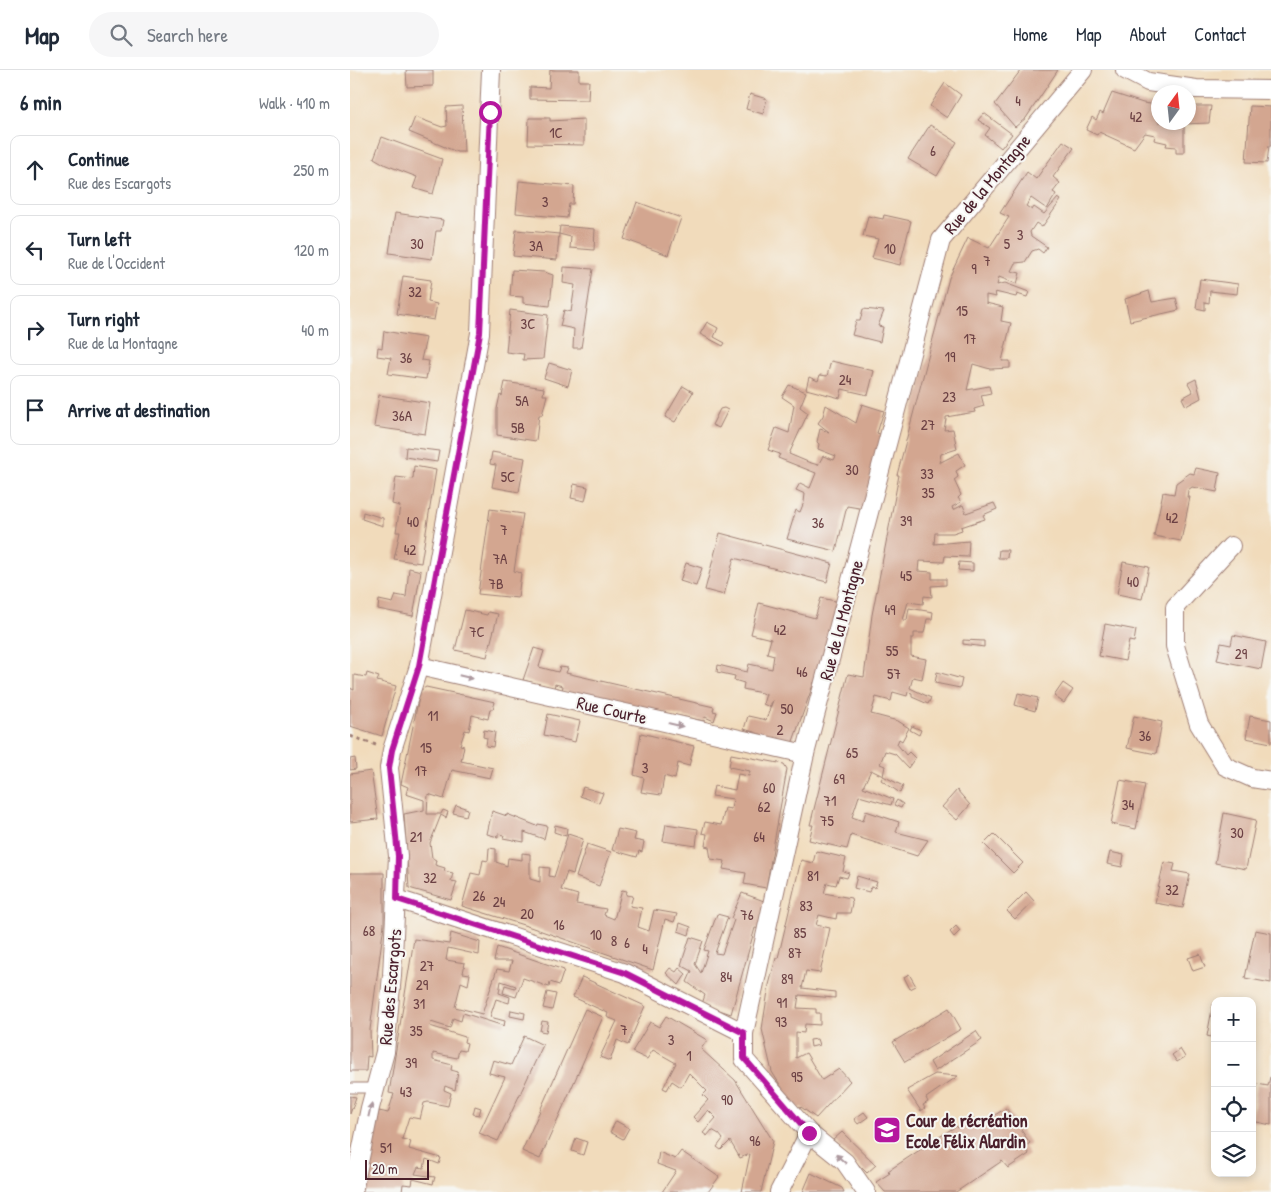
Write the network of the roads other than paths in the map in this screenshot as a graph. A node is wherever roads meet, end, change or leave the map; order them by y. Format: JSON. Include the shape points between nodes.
{"nodes":[{"id":1,"x":491,"y":70,"type":"edge"},
{"id":2,"x":1083,"y":70,"type":"edge"},
{"id":3,"x":1125,"y":70,"type":"edge"},
{"id":4,"x":1271,"y":90,"type":"edge"},
{"id":5,"x":1231,"y":546,"type":"dead end"},
{"id":6,"x":419,"y":666,"type":"junction"},
{"id":7,"x":806,"y":754,"type":"junction"},
{"id":8,"x":1271,"y":781,"type":"edge"},
{"id":9,"x":397,"y":899,"type":"junction"},
{"id":10,"x":744,"y":1033,"type":"junction"},
{"id":11,"x":350,"y":1088,"type":"edge"},
{"id":12,"x":375,"y":1088,"type":"junction"},
{"id":13,"x":809,"y":1133,"type":"junction"},
{"id":14,"x":353,"y":1192,"type":"edge"},
{"id":15,"x":779,"y":1192,"type":"edge"},
{"id":16,"x":866,"y":1192,"type":"edge"}],
"edges":[{"from":1,"to":6,"type":"street","name":"Rue des Escargots","via":[[480,333]]},
{"from":2,"to":7,"type":"street","name":"Rue de la Montagne","via":[[941,240]]},
{"from":3,"to":4,"type":"street","via":[[1148,82],[1196,89]]},
{"from":5,"to":8,"type":"street","via":[[1175,607],[1175,646],[1199,724],[1225,766],[1252,778]]},
{"from":6,"to":7,"type":"street","name":"Rue Courte","one_way":true},
{"from":6,"to":9,"type":"street","name":"Rue des Escargots","via":[[389,768],[398,856]]},
{"from":7,"to":10,"type":"street","name":"Rue de la Montagne"},
{"from":9,"to":10,"type":"street","via":[[625,973]]},
{"from":9,"to":12,"type":"street","name":"Rue des Escargots","via":[[385,1052]]},
{"from":10,"to":13,"type":"street","name":"Rue de la Montagne","via":[[744,1058]]},
{"from":11,"to":12,"type":"lane"},
{"from":14,"to":12,"type":"street","name":"Rue des Escargots","one_way":true},
{"from":13,"to":15,"type":"street"},
{"from":16,"to":13,"type":"street","name":"Rue de la Montagne","one_way":true,"via":[[845,1162]]}]}
